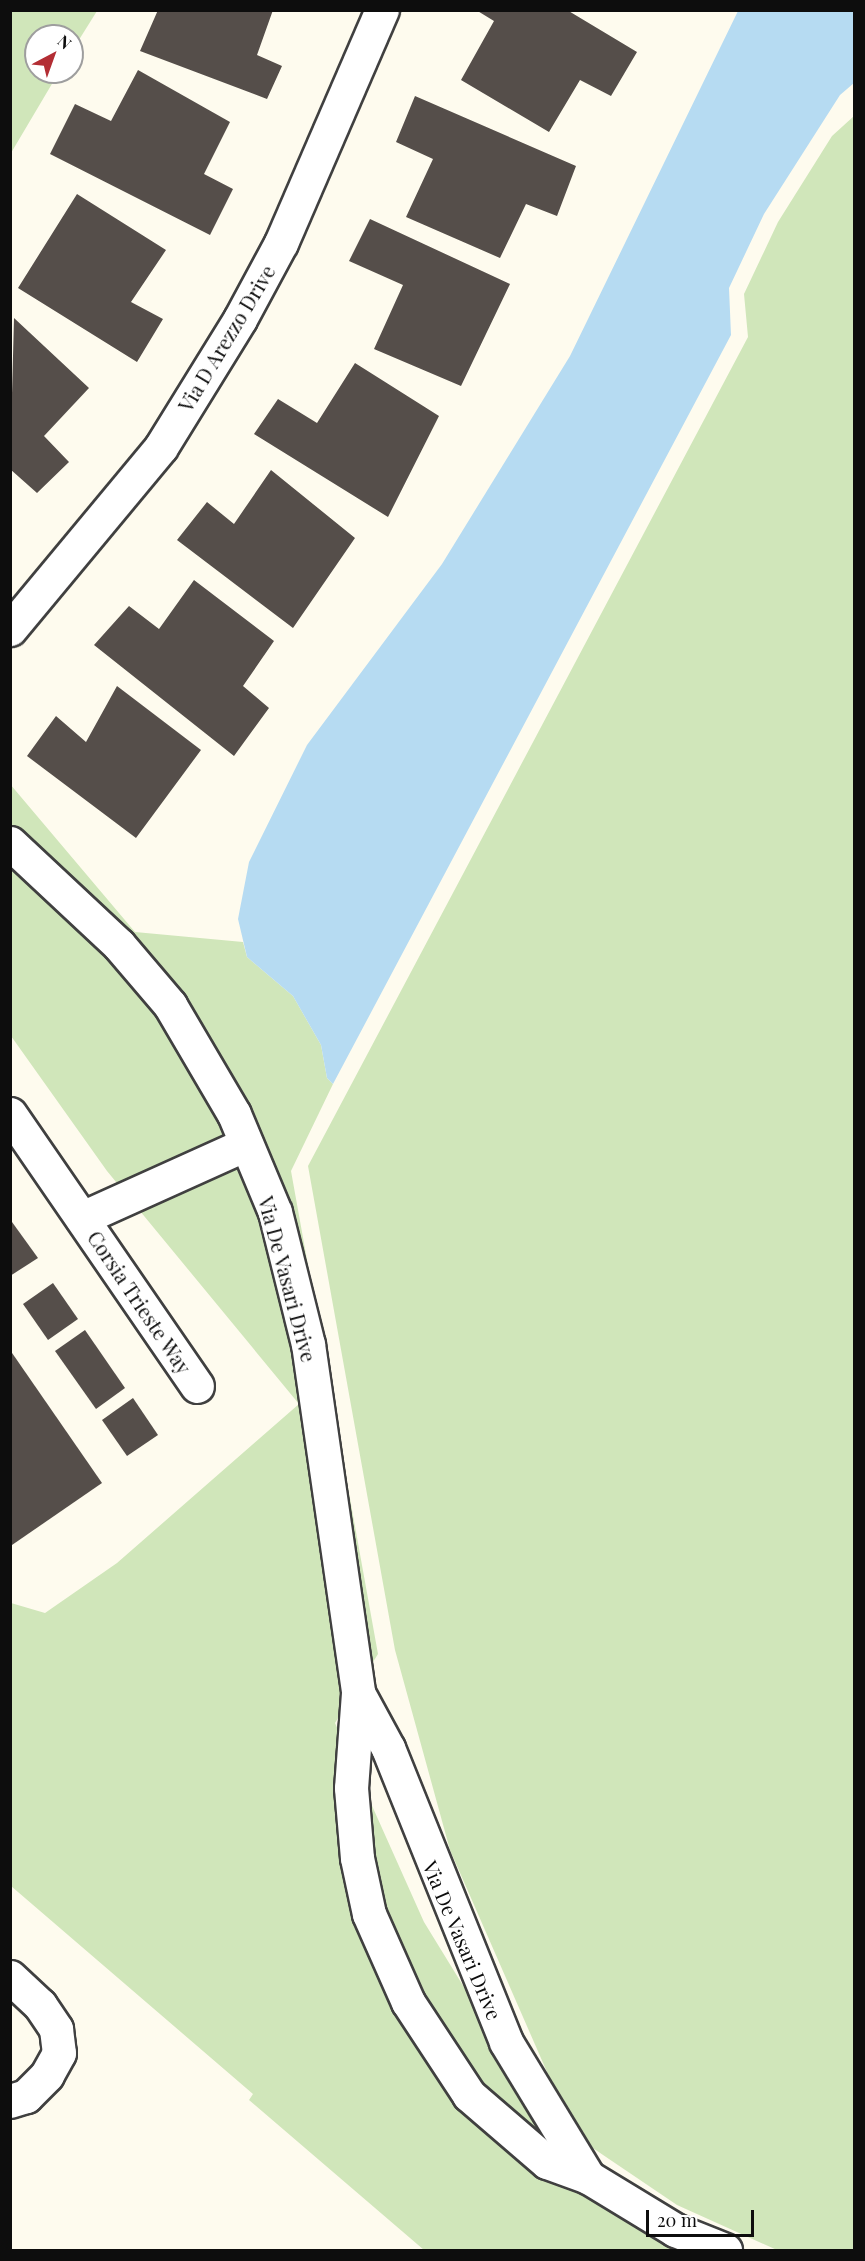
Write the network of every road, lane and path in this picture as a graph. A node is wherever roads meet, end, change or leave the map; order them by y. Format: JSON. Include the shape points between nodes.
{"nodes":[{"id":1,"x":382,"y":10,"type":"edge"},
{"id":2,"x":10,"y":629,"type":"edge"},
{"id":3,"x":10,"y":843,"type":"edge"},
{"id":4,"x":10,"y":1114,"type":"edge"},
{"id":5,"x":246,"y":1144,"type":"junction"},
{"id":6,"x":82,"y":1218,"type":"junction"},
{"id":7,"x":197,"y":1386,"type":"dead end"},
{"id":8,"x":358,"y":1693,"type":"junction"},
{"id":9,"x":10,"y":1977,"type":"edge"},
{"id":10,"x":10,"y":2101,"type":"edge"},
{"id":11,"x":588,"y":2176,"type":"junction"},
{"id":12,"x":725,"y":2250,"type":"edge"}],
"edges":[{"from":1,"to":2,"type":"street","name":"Via D Arezzo Drive","via":[[281,243],[240,319],[161,447]]},
{"from":3,"to":5,"type":"street","name":"Via De Vasari Drive","via":[[119,945],[170,1005],[205,1059]]},
{"from":4,"to":6,"type":"street","name":"Corsia Trieste Way"},
{"from":5,"to":6,"type":"street","name":"Corsia Trieste Way"},
{"from":5,"to":8,"type":"street","name":"Via De Vasari Drive","via":[[275,1212],[308,1344]]},
{"from":6,"to":7,"type":"street","name":"Corsia Trieste Way"},
{"from":8,"to":11,"type":"street","name":"Via De Vasari Drive","via":[[388,1748],[506,2042]]},
{"from":8,"to":11,"type":"street","name":"Via De Vasari Drive","via":[[351,1788],[357,1858],[369,1914],[388,1962],[408,2002],[469,2095],[547,2162]]},
{"from":9,"to":10,"type":"street","via":[[40,2005],[56,2029],[59,2053],[33,2089]]},
{"from":11,"to":12,"type":"street","name":"Via De Vasari Drive","via":[[675,2230]]}]}
